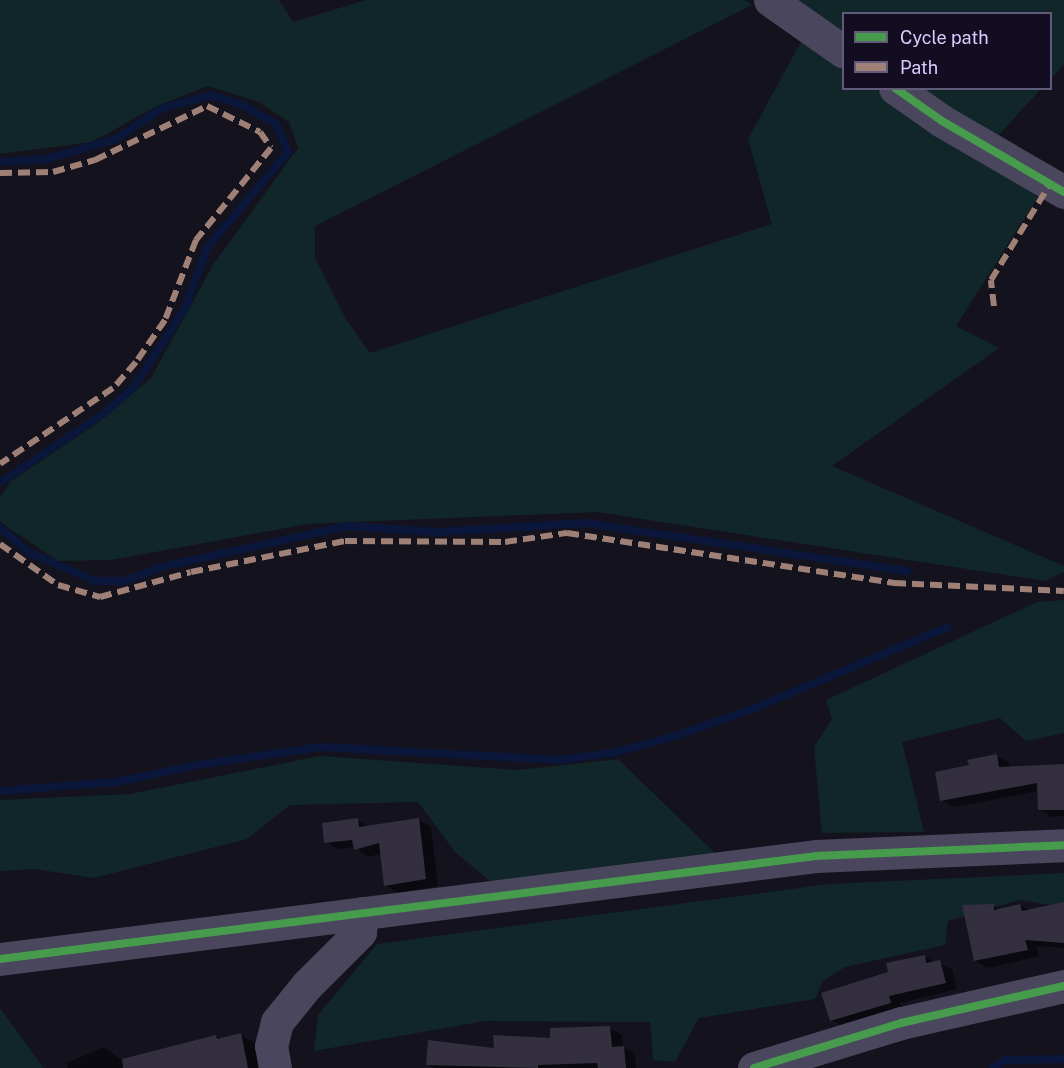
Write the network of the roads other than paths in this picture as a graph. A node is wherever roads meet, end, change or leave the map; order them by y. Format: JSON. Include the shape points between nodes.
{"nodes":[{"id":1,"x":770,"y":0,"type":"edge"},
{"id":2,"x":842,"y":51,"type":"edge"},
{"id":3,"x":898,"y":90,"type":"edge"},
{"id":4,"x":1064,"y":192,"type":"edge"},
{"id":5,"x":1064,"y":845,"type":"edge"},
{"id":6,"x":362,"y":913,"type":"junction"},
{"id":7,"x":0,"y":959,"type":"edge"},
{"id":8,"x":1064,"y":986,"type":"edge"},
{"id":9,"x":275,"y":1068,"type":"edge"},
{"id":10,"x":754,"y":1068,"type":"edge"}],
"edges":[{"from":1,"to":2,"type":"street"},
{"from":3,"to":4,"type":"street","via":[[942,121]]},
{"from":5,"to":6,"type":"street","via":[[816,856]]},
{"from":6,"to":7,"type":"street"},
{"from":6,"to":9,"type":"street","via":[[360,932],[307,985],[277,1022],[271,1046]]},
{"from":8,"to":10,"type":"street","via":[[901,1023]]}]}
